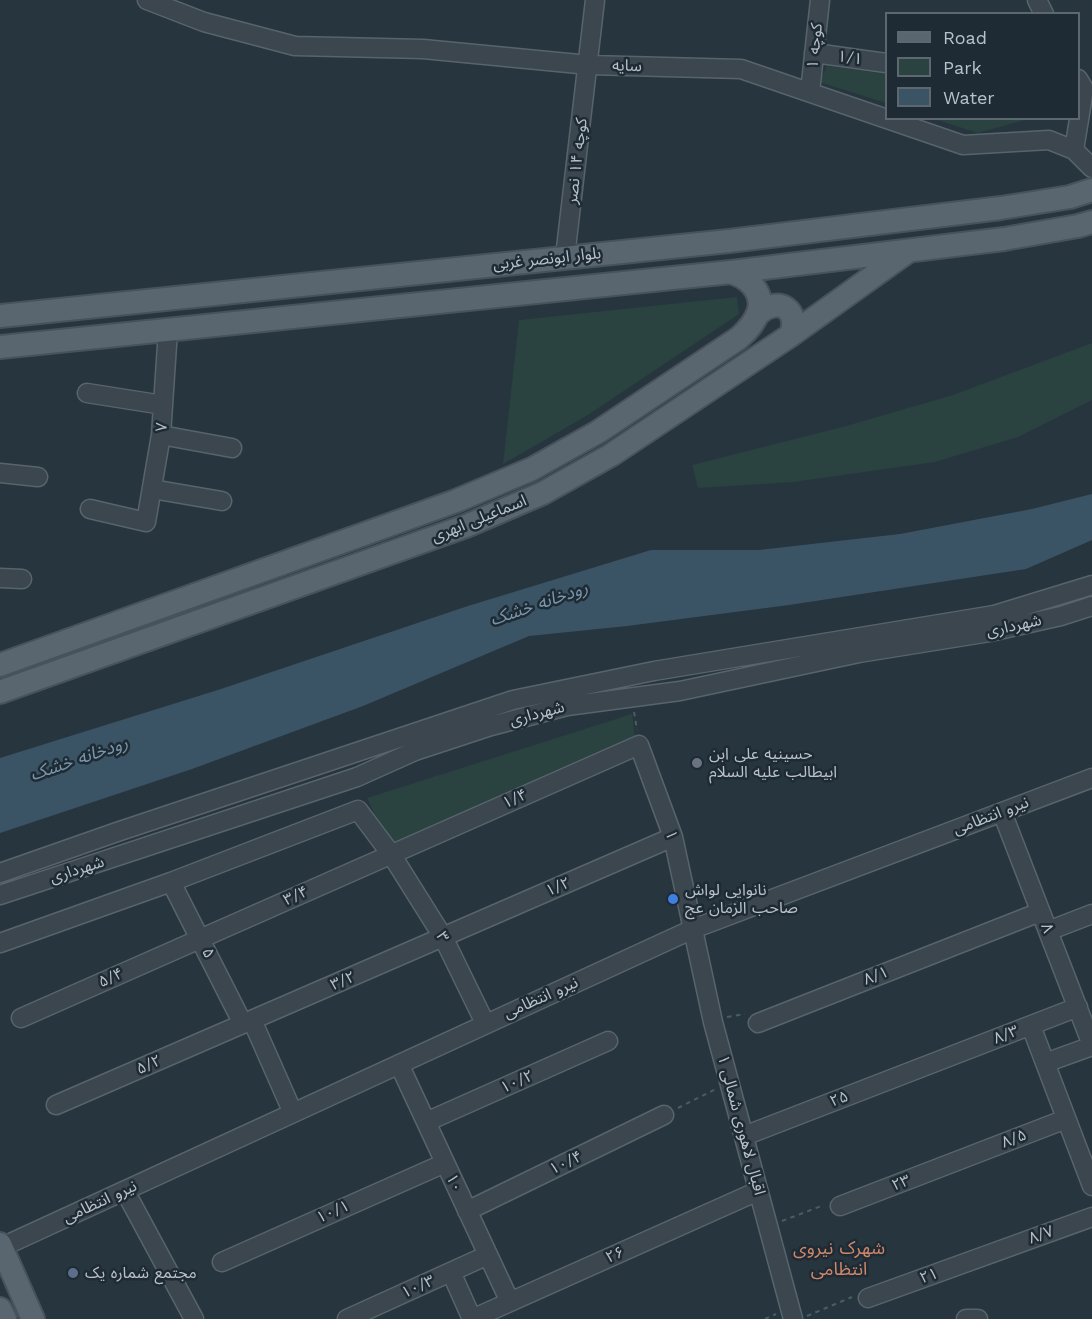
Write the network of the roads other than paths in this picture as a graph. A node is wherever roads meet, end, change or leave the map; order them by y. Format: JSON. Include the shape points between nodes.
{"nodes":[{"id":1,"x":147,"y":0,"type":"edge"},
{"id":2,"x":595,"y":0,"type":"edge"},
{"id":3,"x":820,"y":0,"type":"edge"},
{"id":4,"x":188,"y":8,"type":"edge"},
{"id":5,"x":814,"y":53,"type":"junction"},
{"id":6,"x":885,"y":63,"type":"edge"},
{"id":7,"x":589,"y":65,"type":"junction"},
{"id":8,"x":810,"y":92,"type":"junction"},
{"id":9,"x":885,"y":118,"type":"edge"},
{"id":10,"x":891,"y":120,"type":"edge"},
{"id":11,"x":1077,"y":120,"type":"edge"},
{"id":12,"x":1074,"y":150,"type":"junction"},
{"id":13,"x":1092,"y":168,"type":"edge"},
{"id":14,"x":1092,"y":190,"type":"edge"},
{"id":15,"x":1092,"y":222,"type":"edge"},
{"id":16,"x":910,"y":250,"type":"junction"},
{"id":17,"x":565,"y":257,"type":"junction"},
{"id":18,"x":731,"y":272,"type":"junction"},
{"id":19,"x":368,"y":277,"type":"junction"},
{"id":20,"x":370,"y":309,"type":"junction"},
{"id":21,"x":759,"y":313,"type":"junction"},
{"id":22,"x":0,"y":316,"type":"edge"},
{"id":23,"x":168,"y":330,"type":"junction"},
{"id":24,"x":791,"y":335,"type":"junction"},
{"id":25,"x":0,"y":347,"type":"edge"},
{"id":26,"x":87,"y":393,"type":"dead end"},
{"id":27,"x":163,"y":405,"type":"junction"},
{"id":28,"x":161,"y":435,"type":"junction"},
{"id":29,"x":232,"y":448,"type":"dead end"},
{"id":30,"x":0,"y":473,"type":"edge"},
{"id":31,"x":38,"y":477,"type":"dead end"},
{"id":32,"x":152,"y":489,"type":"junction"},
{"id":33,"x":222,"y":501,"type":"dead end"},
{"id":34,"x":90,"y":508,"type":"dead end"},
{"id":35,"x":0,"y":578,"type":"edge"},
{"id":36,"x":22,"y":579,"type":"dead end"},
{"id":37,"x":1092,"y":585,"type":"edge"},
{"id":38,"x":1092,"y":606,"type":"edge"},
{"id":39,"x":0,"y":665,"type":"edge"},
{"id":40,"x":0,"y":692,"type":"edge"},
{"id":41,"x":639,"y":745,"type":"joint"},
{"id":42,"x":1092,"y":778,"type":"edge"},
{"id":43,"x":1002,"y":812,"type":"junction"},
{"id":44,"x":673,"y":837,"type":"junction"},
{"id":45,"x":391,"y":854,"type":"junction"},
{"id":46,"x":0,"y":873,"type":"edge"},
{"id":47,"x":171,"y":882,"type":"junction"},
{"id":48,"x":0,"y":895,"type":"edge"},
{"id":49,"x":1040,"y":912,"type":"junction"},
{"id":50,"x":1092,"y":915,"type":"edge"},
{"id":51,"x":693,"y":929,"type":"junction"},
{"id":52,"x":1048,"y":931,"type":"junction"},
{"id":53,"x":443,"y":937,"type":"junction"},
{"id":54,"x":201,"y":938,"type":"junction"},
{"id":55,"x":0,"y":943,"type":"edge"},
{"id":56,"x":1078,"y":1007,"type":"junction"},
{"id":57,"x":21,"y":1017,"type":"dead end"},
{"id":58,"x":247,"y":1022,"type":"junction"},
{"id":59,"x":485,"y":1023,"type":"junction"},
{"id":60,"x":758,"y":1023,"type":"road end"},
{"id":61,"x":1031,"y":1026,"type":"junction"},
{"id":62,"x":608,"y":1041,"type":"dead end"},
{"id":63,"x":1092,"y":1045,"type":"edge"},
{"id":64,"x":934,"y":1063,"type":"joint"},
{"id":65,"x":1045,"y":1063,"type":"junction"},
{"id":66,"x":399,"y":1064,"type":"junction"},
{"id":67,"x":56,"y":1105,"type":"dead end"},
{"id":68,"x":293,"y":1113,"type":"junction"},
{"id":69,"x":664,"y":1115,"type":"road end"},
{"id":70,"x":1066,"y":1119,"type":"junction"},
{"id":71,"x":426,"y":1122,"type":"junction"},
{"id":72,"x":744,"y":1136,"type":"junction"},
{"id":73,"x":1086,"y":1155,"type":"edge"},
{"id":74,"x":962,"y":1159,"type":"joint"},
{"id":75,"x":445,"y":1163,"type":"junction"},
{"id":76,"x":1092,"y":1186,"type":"edge"},
{"id":77,"x":125,"y":1191,"type":"junction"},
{"id":78,"x":759,"y":1191,"type":"junction"},
{"id":79,"x":840,"y":1206,"type":"road end"},
{"id":80,"x":467,"y":1211,"type":"junction"},
{"id":81,"x":1092,"y":1217,"type":"edge"},
{"id":82,"x":1,"y":1245,"type":"edge"},
{"id":83,"x":990,"y":1254,"type":"joint"},
{"id":84,"x":488,"y":1255,"type":"junction"},
{"id":85,"x":222,"y":1262,"type":"dead end"},
{"id":86,"x":451,"y":1272,"type":"junction"},
{"id":87,"x":868,"y":1298,"type":"road end"},
{"id":88,"x":510,"y":1302,"type":"junction"},
{"id":89,"x":33,"y":1319,"type":"edge"},
{"id":90,"x":194,"y":1319,"type":"edge"},
{"id":91,"x":347,"y":1319,"type":"edge"},
{"id":92,"x":472,"y":1319,"type":"edge"},
{"id":93,"x":793,"y":1319,"type":"edge"},
{"id":94,"x":966,"y":1319,"type":"edge"},
{"id":95,"x":978,"y":1319,"type":"edge"}],
"edges":[{"from":1,"to":4,"type":"street","name":"سایه"},
{"from":2,"to":7,"type":"street","name":"کوچه ۱۴ نصر"},
{"from":3,"to":5,"type":"street","name":"کوچه ۱"},
{"from":4,"to":7,"type":"street","name":"سایه","via":[[204,22],[295,46],[423,49]]},
{"from":5,"to":6,"type":"street","name":"۱/۱"},
{"from":5,"to":8,"type":"street","name":"کوچه ۱"},
{"from":7,"to":8,"type":"street","name":"سایه","via":[[741,69]]},
{"from":7,"to":17,"type":"street","name":"کوچه ۱۴ نصر"},
{"from":8,"to":9,"type":"street","name":"سایه"},
{"from":10,"to":12,"type":"street","name":"سایه","via":[[963,145],[1049,140]]},
{"from":11,"to":12,"type":"street"},
{"from":12,"to":13,"type":"street","name":"سایه"},
{"from":14,"to":17,"type":"main road","name":"بلوار ابونصر غربی","via":[[1000,207]]},
{"from":15,"to":16,"type":"main road","name":"بلوار ابونصر غربی","via":[[1004,239]]},
{"from":16,"to":18,"type":"main road","name":"بلوار ابونصر غربی"},
{"from":16,"to":24,"type":"main road","name":"اسماعیلی ابهری"},
{"from":17,"to":19,"type":"main road","name":"بلوار ابونصر غربی"},
{"from":18,"to":20,"type":"main road","name":"بلوار ابونصر غربی"},
{"from":18,"to":21,"type":"main road","via":[[748,281],[758,295]]},
{"from":19,"to":20,"type":"main road"},
{"from":19,"to":22,"type":"main road","name":"بلوار ابونصر غربی"},
{"from":20,"to":23,"type":"main road","name":"بلوار ابونصر غربی"},
{"from":21,"to":24,"type":"main road","via":[[777,305],[786,308],[794,325]]},
{"from":21,"to":39,"type":"main road","name":"اسماعیلی ابهری","via":[[753,326],[739,338],[598,432],[532,469],[456,501]]},
{"from":23,"to":25,"type":"main road","name":"بلوار ابونصر غربی"},
{"from":23,"to":27,"type":"street","name":"۷"},
{"from":24,"to":40,"type":"main road","name":"اسماعیلی ابهری","via":[[611,455],[543,493],[466,526]]},
{"from":26,"to":27,"type":"street"},
{"from":27,"to":28,"type":"street","name":"۷"},
{"from":28,"to":29,"type":"street"},
{"from":28,"to":32,"type":"street","name":"۷"},
{"from":30,"to":31,"type":"street"},
{"from":32,"to":33,"type":"street"},
{"from":32,"to":34,"type":"street","name":"۷","via":[[146,522]]},
{"from":35,"to":36,"type":"street"},
{"from":37,"to":46,"type":"street","name":"شهرداری","via":[[994,615],[654,671],[513,700]]},
{"from":38,"to":48,"type":"street","name":"شهرداری","via":[[990,632],[859,653],[680,691],[567,706],[491,726],[345,780]]},
{"from":41,"to":44,"type":"street","name":"۱"},
{"from":41,"to":45,"type":"street","name":"۱/۴"},
{"from":42,"to":43,"type":"street","name":"نیرو انتظامی"},
{"from":43,"to":49,"type":"street","name":"۸"},
{"from":43,"to":51,"type":"street","name":"نیرو انتظامی"},
{"from":44,"to":51,"type":"street","name":"۱"},
{"from":44,"to":53,"type":"street","name":"۱/۲"},
{"from":45,"to":47,"type":"street","name":"۳","via":[[358,810]]},
{"from":45,"to":53,"type":"street","name":"۳"},
{"from":45,"to":54,"type":"street","name":"۳/۴"},
{"from":47,"to":54,"type":"street","name":"۵"},
{"from":47,"to":55,"type":"street"},
{"from":49,"to":52,"type":"street","name":"۸"},
{"from":49,"to":60,"type":"street","name":"۸/۱"},
{"from":50,"to":52,"type":"street"},
{"from":51,"to":59,"type":"street","name":"نیرو انتظامی"},
{"from":51,"to":72,"type":"street","name":"اقبال لاهوری شمالی ۱"},
{"from":52,"to":56,"type":"street","name":"۸"},
{"from":53,"to":58,"type":"street","name":"۳/۲"},
{"from":53,"to":59,"type":"street","name":"۳"},
{"from":54,"to":57,"type":"street","name":"۵/۴"},
{"from":54,"to":58,"type":"street","name":"۵"},
{"from":56,"to":61,"type":"street","name":"۸/۳"},
{"from":56,"to":63,"type":"street","name":"۸"},
{"from":58,"to":67,"type":"street","name":"۵/۲"},
{"from":58,"to":68,"type":"street","name":"۵"},
{"from":59,"to":66,"type":"street","name":"نیرو انتظامی"},
{"from":61,"to":64,"type":"street","name":"۸/۳"},
{"from":61,"to":65,"type":"street"},
{"from":62,"to":71,"type":"street","name":"۱۰/۲"},
{"from":63,"to":65,"type":"street"},
{"from":64,"to":72,"type":"street","name":"۲۵"},
{"from":65,"to":70,"type":"street"},
{"from":66,"to":68,"type":"street","name":"نیرو انتظامی"},
{"from":66,"to":71,"type":"street","name":"۱۰"},
{"from":68,"to":77,"type":"street","name":"نیرو انتظامی"},
{"from":69,"to":80,"type":"street","name":"۱۰/۴"},
{"from":70,"to":73,"type":"street"},
{"from":70,"to":74,"type":"street","name":"۸/۵"},
{"from":71,"to":75,"type":"street","name":"۱۰"},
{"from":72,"to":78,"type":"street","name":"اقبال لاهوری شمالی ۱"},
{"from":73,"to":76,"type":"street"},
{"from":74,"to":79,"type":"street","name":"۲۳"},
{"from":75,"to":80,"type":"street","name":"۱۰"},
{"from":75,"to":85,"type":"street","name":"۱۰/۱"},
{"from":77,"to":82,"type":"street","name":"نیرو انتظامی"},
{"from":77,"to":90,"type":"street"},
{"from":78,"to":88,"type":"street","name":"۲۶"},
{"from":78,"to":93,"type":"street","name":"اقبال لاهوری شمالی ۱"},
{"from":80,"to":84,"type":"street","name":"۱۰"},
{"from":81,"to":83,"type":"street","name":"۸/۷"},
{"from":82,"to":89,"type":"main road"},
{"from":83,"to":87,"type":"street","name":"۲۱"},
{"from":84,"to":86,"type":"street","name":"۱۰/۳"},
{"from":84,"to":88,"type":"street","name":"۱۰"},
{"from":86,"to":91,"type":"street","name":"۱۰/۳"},
{"from":86,"to":92,"type":"street"},
{"from":88,"to":92,"type":"street","name":"۲۶"},
{"from":94,"to":95,"type":"street"}]}
